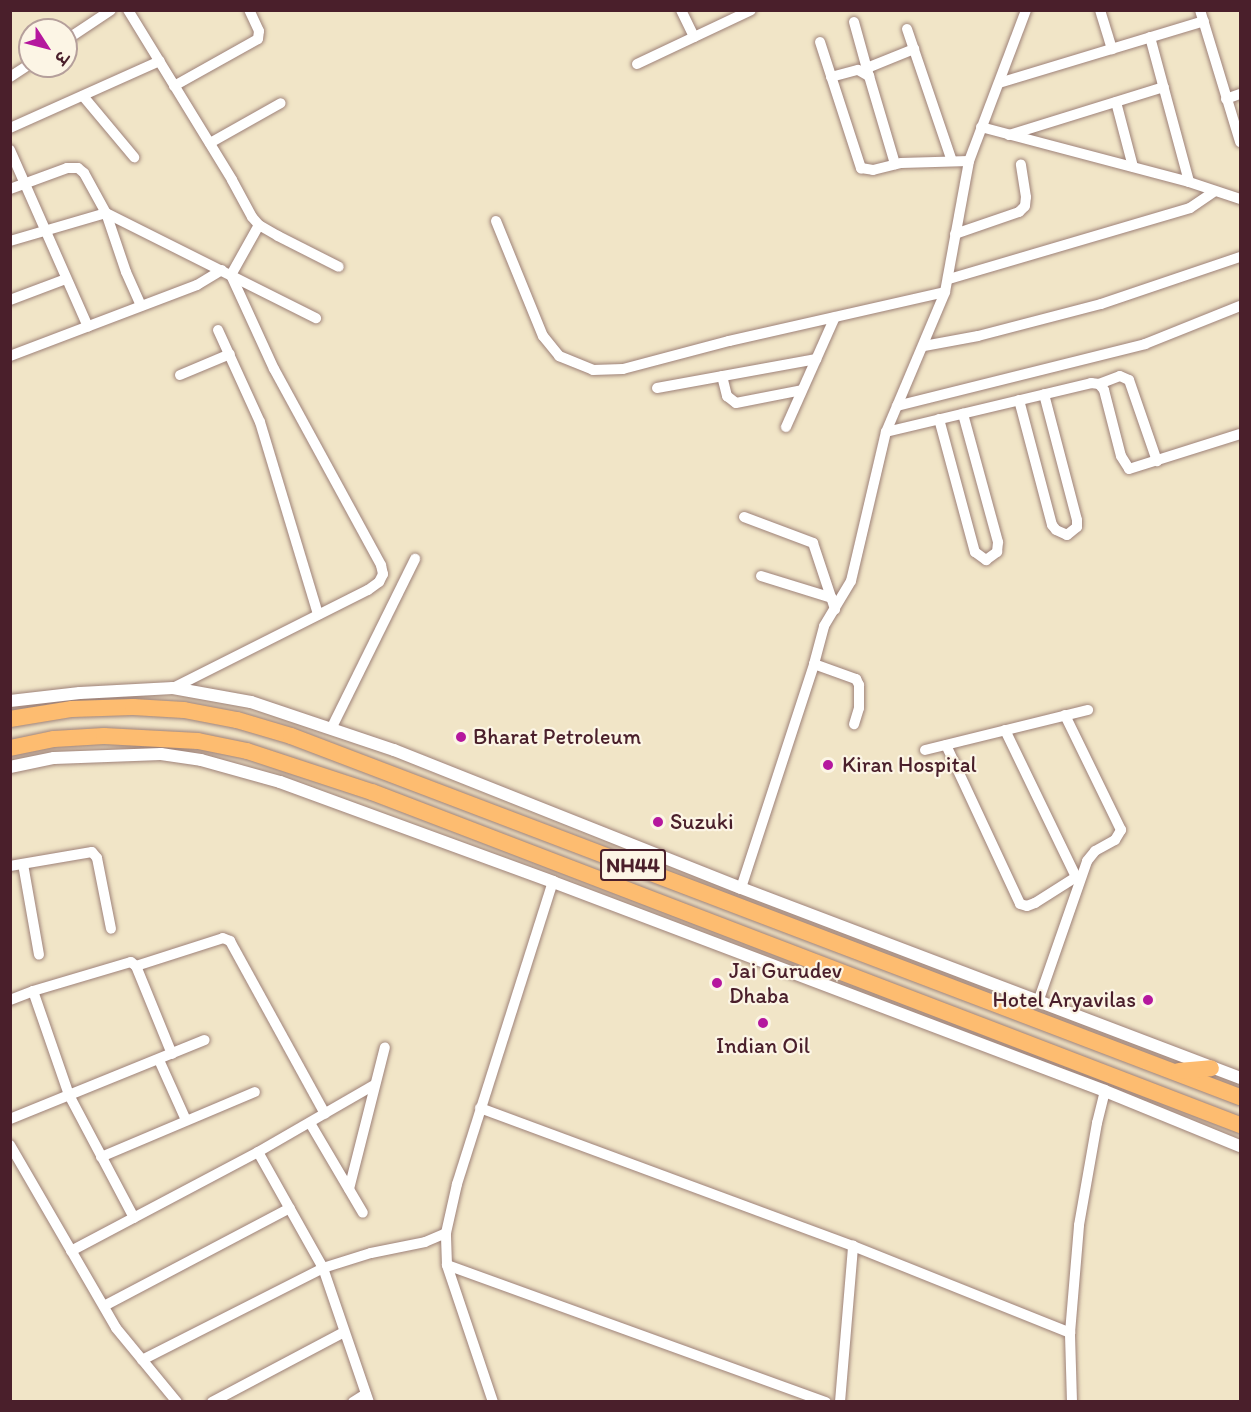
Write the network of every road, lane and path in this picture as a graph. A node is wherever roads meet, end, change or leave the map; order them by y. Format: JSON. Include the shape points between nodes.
{"nodes":[{"id":1,"x":111,"y":10,"type":"edge"},
{"id":2,"x":128,"y":10,"type":"edge"},
{"id":3,"x":249,"y":10,"type":"edge"},
{"id":4,"x":681,"y":10,"type":"edge"},
{"id":5,"x":751,"y":10,"type":"edge"},
{"id":6,"x":1026,"y":10,"type":"edge"},
{"id":7,"x":1100,"y":10,"type":"edge"},
{"id":8,"x":1202,"y":16,"type":"edge"},
{"id":9,"x":854,"y":22,"type":"dead end"},
{"id":10,"x":907,"y":29,"type":"dead end"},
{"id":11,"x":78,"y":32,"type":"edge"},
{"id":12,"x":694,"y":37,"type":"junction"},
{"id":13,"x":1150,"y":37,"type":"junction"},
{"id":14,"x":820,"y":42,"type":"dead end"},
{"id":15,"x":914,"y":49,"type":"junction"},
{"id":16,"x":1112,"y":49,"type":"junction"},
{"id":17,"x":160,"y":61,"type":"junction"},
{"id":18,"x":637,"y":64,"type":"dead end"},
{"id":19,"x":868,"y":72,"type":"junction"},
{"id":20,"x":831,"y":77,"type":"junction"},
{"id":21,"x":999,"y":83,"type":"junction"},
{"id":22,"x":174,"y":86,"type":"junction"},
{"id":23,"x":1164,"y":87,"type":"junction"},
{"id":24,"x":1240,"y":94,"type":"edge"},
{"id":25,"x":83,"y":96,"type":"junction"},
{"id":26,"x":1226,"y":99,"type":"junction"},
{"id":27,"x":1116,"y":102,"type":"junction"},
{"id":28,"x":281,"y":103,"type":"dead end"},
{"id":29,"x":981,"y":127,"type":"junction"},
{"id":30,"x":10,"y":128,"type":"edge"},
{"id":31,"x":1008,"y":135,"type":"junction"},
{"id":32,"x":1240,"y":142,"type":"edge"},
{"id":33,"x":210,"y":143,"type":"junction"},
{"id":34,"x":10,"y":150,"type":"edge"},
{"id":35,"x":134,"y":157,"type":"dead end"},
{"id":36,"x":13,"y":161,"type":"edge"},
{"id":37,"x":952,"y":161,"type":"junction"},
{"id":38,"x":969,"y":161,"type":"junction"},
{"id":39,"x":894,"y":164,"type":"junction"},
{"id":40,"x":1022,"y":164,"type":"dead end"},
{"id":41,"x":1133,"y":167,"type":"junction"},
{"id":42,"x":25,"y":182,"type":"junction"},
{"id":43,"x":1189,"y":182,"type":"junction"},
{"id":44,"x":10,"y":189,"type":"edge"},
{"id":45,"x":1215,"y":191,"type":"junction"},
{"id":46,"x":1240,"y":199,"type":"edge"},
{"id":47,"x":106,"y":213,"type":"junction"},
{"id":48,"x":496,"y":221,"type":"dead end"},
{"id":49,"x":259,"y":225,"type":"junction"},
{"id":50,"x":45,"y":231,"type":"junction"},
{"id":51,"x":955,"y":234,"type":"junction"},
{"id":52,"x":10,"y":241,"type":"edge"},
{"id":53,"x":1240,"y":257,"type":"edge"},
{"id":54,"x":339,"y":267,"type":"dead end"},
{"id":55,"x":227,"y":273,"type":"junction"},
{"id":56,"x":66,"y":279,"type":"junction"},
{"id":57,"x":949,"y":279,"type":"junction"},
{"id":58,"x":945,"y":292,"type":"junction"},
{"id":59,"x":10,"y":300,"type":"edge"},
{"id":60,"x":141,"y":306,"type":"junction"},
{"id":61,"x":1240,"y":306,"type":"edge"},
{"id":62,"x":835,"y":317,"type":"junction"},
{"id":63,"x":316,"y":318,"type":"dead end"},
{"id":64,"x":88,"y":327,"type":"junction"},
{"id":65,"x":218,"y":330,"type":"dead end"},
{"id":66,"x":924,"y":346,"type":"junction"},
{"id":67,"x":230,"y":354,"type":"junction"},
{"id":68,"x":10,"y":356,"type":"edge"},
{"id":69,"x":816,"y":359,"type":"junction"},
{"id":70,"x":180,"y":375,"type":"dead end"},
{"id":71,"x":722,"y":376,"type":"junction"},
{"id":72,"x":1100,"y":384,"type":"junction"},
{"id":73,"x":657,"y":388,"type":"dead end"},
{"id":74,"x":802,"y":390,"type":"junction"},
{"id":75,"x":1044,"y":394,"type":"junction"},
{"id":76,"x":1019,"y":400,"type":"junction"},
{"id":77,"x":897,"y":406,"type":"junction"},
{"id":78,"x":963,"y":414,"type":"junction"},
{"id":79,"x":939,"y":419,"type":"junction"},
{"id":80,"x":786,"y":427,"type":"dead end"},
{"id":81,"x":886,"y":432,"type":"junction"},
{"id":82,"x":1240,"y":434,"type":"edge"},
{"id":83,"x":1157,"y":461,"type":"junction"},
{"id":84,"x":744,"y":517,"type":"dead end"},
{"id":85,"x":415,"y":560,"type":"dead end"},
{"id":86,"x":761,"y":576,"type":"dead end"},
{"id":87,"x":833,"y":604,"type":"junction"},
{"id":88,"x":318,"y":614,"type":"junction"},
{"id":89,"x":814,"y":664,"type":"junction"},
{"id":90,"x":173,"y":688,"type":"junction"},
{"id":91,"x":10,"y":701,"type":"edge"},
{"id":92,"x":1088,"y":710,"type":"dead end"},
{"id":93,"x":1065,"y":716,"type":"junction"},
{"id":94,"x":10,"y":719,"type":"edge"},
{"id":95,"x":854,"y":724,"type":"dead end"},
{"id":96,"x":331,"y":729,"type":"junction"},
{"id":97,"x":1005,"y":730,"type":"junction"},
{"id":98,"x":946,"y":745,"type":"junction"},
{"id":99,"x":10,"y":748,"type":"edge"},
{"id":100,"x":925,"y":750,"type":"dead end"},
{"id":101,"x":10,"y":767,"type":"edge"},
{"id":102,"x":23,"y":864,"type":"junction"},
{"id":103,"x":10,"y":866,"type":"edge"},
{"id":104,"x":1077,"y":880,"type":"junction"},
{"id":105,"x":553,"y":882,"type":"junction"},
{"id":106,"x":741,"y":888,"type":"junction"},
{"id":107,"x":111,"y":929,"type":"dead end"},
{"id":108,"x":39,"y":955,"type":"dead end"},
{"id":109,"x":136,"y":966,"type":"junction"},
{"id":110,"x":33,"y":991,"type":"junction"},
{"id":111,"x":10,"y":1000,"type":"edge"},
{"id":112,"x":1038,"y":1002,"type":"junction"},
{"id":113,"x":205,"y":1040,"type":"dead end"},
{"id":114,"x":385,"y":1047,"type":"dead end"},
{"id":115,"x":172,"y":1054,"type":"junction"},
{"id":116,"x":159,"y":1060,"type":"junction"},
{"id":117,"x":1211,"y":1068,"type":"junction"},
{"id":118,"x":1175,"y":1072,"type":"junction"},
{"id":119,"x":1240,"y":1078,"type":"edge"},
{"id":120,"x":374,"y":1084,"type":"junction"},
{"id":121,"x":1105,"y":1091,"type":"junction"},
{"id":122,"x":255,"y":1092,"type":"dead end"},
{"id":123,"x":69,"y":1095,"type":"junction"},
{"id":124,"x":1240,"y":1097,"type":"edge"},
{"id":125,"x":480,"y":1108,"type":"junction"},
{"id":126,"x":325,"y":1114,"type":"junction"},
{"id":127,"x":10,"y":1119,"type":"edge"},
{"id":128,"x":186,"y":1120,"type":"junction"},
{"id":129,"x":310,"y":1122,"type":"junction"},
{"id":130,"x":1240,"y":1125,"type":"edge"},
{"id":131,"x":10,"y":1145,"type":"edge"},
{"id":132,"x":1240,"y":1146,"type":"edge"},
{"id":133,"x":258,"y":1152,"type":"junction"},
{"id":134,"x":101,"y":1157,"type":"junction"},
{"id":135,"x":349,"y":1189,"type":"junction"},
{"id":136,"x":290,"y":1208,"type":"junction"},
{"id":137,"x":363,"y":1213,"type":"dead end"},
{"id":138,"x":134,"y":1218,"type":"junction"},
{"id":139,"x":446,"y":1233,"type":"junction"},
{"id":140,"x":853,"y":1246,"type":"junction"},
{"id":141,"x":71,"y":1251,"type":"junction"},
{"id":142,"x":447,"y":1265,"type":"junction"},
{"id":143,"x":323,"y":1268,"type":"junction"},
{"id":144,"x":104,"y":1306,"type":"junction"},
{"id":145,"x":344,"y":1332,"type":"junction"},
{"id":146,"x":1070,"y":1333,"type":"junction"},
{"id":147,"x":142,"y":1360,"type":"junction"},
{"id":148,"x":367,"y":1398,"type":"edge"},
{"id":149,"x":177,"y":1401,"type":"edge"},
{"id":150,"x":212,"y":1401,"type":"edge"},
{"id":151,"x":352,"y":1401,"type":"edge"},
{"id":152,"x":493,"y":1401,"type":"edge"},
{"id":153,"x":826,"y":1401,"type":"edge"},
{"id":154,"x":840,"y":1401,"type":"edge"},
{"id":155,"x":1072,"y":1401,"type":"edge"}],
"edges":[{"from":1,"to":11,"type":"street"},
{"from":2,"to":17,"type":"street"},
{"from":3,"to":22,"type":"street","via":[[259,31],[258,39]]},
{"from":4,"to":12,"type":"street"},
{"from":5,"to":12,"type":"street"},
{"from":6,"to":21,"type":"street"},
{"from":7,"to":16,"type":"street"},
{"from":8,"to":13,"type":"street"},
{"from":8,"to":26,"type":"street"},
{"from":9,"to":19,"type":"street"},
{"from":10,"to":15,"type":"street"},
{"from":12,"to":18,"type":"street"},
{"from":13,"to":16,"type":"street"},
{"from":13,"to":23,"type":"street"},
{"from":14,"to":20,"type":"street"},
{"from":15,"to":19,"type":"street"},
{"from":15,"to":37,"type":"street"},
{"from":16,"to":21,"type":"street"},
{"from":17,"to":22,"type":"street"},
{"from":17,"to":25,"type":"street"},
{"from":19,"to":20,"type":"street","via":[[858,70]]},
{"from":19,"to":39,"type":"street"},
{"from":20,"to":39,"type":"street","via":[[861,168],[873,170]]},
{"from":21,"to":29,"type":"street"},
{"from":22,"to":33,"type":"street"},
{"from":23,"to":27,"type":"street"},
{"from":23,"to":43,"type":"street"},
{"from":24,"to":26,"type":"street"},
{"from":25,"to":30,"type":"street"},
{"from":25,"to":35,"type":"street"},
{"from":26,"to":32,"type":"street"},
{"from":27,"to":31,"type":"street"},
{"from":27,"to":41,"type":"street"},
{"from":28,"to":33,"type":"street"},
{"from":29,"to":31,"type":"street"},
{"from":29,"to":38,"type":"street"},
{"from":31,"to":41,"type":"street"},
{"from":33,"to":49,"type":"street"},
{"from":34,"to":36,"type":"street"},
{"from":36,"to":42,"type":"street"},
{"from":37,"to":38,"type":"street"},
{"from":37,"to":39,"type":"street"},
{"from":38,"to":51,"type":"street"},
{"from":40,"to":51,"type":"street","via":[[1026,197],[1019,212]]},
{"from":41,"to":43,"type":"street"},
{"from":42,"to":44,"type":"street"},
{"from":42,"to":47,"type":"street","via":[[78,168],[90,179]]},
{"from":42,"to":50,"type":"street"},
{"from":43,"to":45,"type":"street"},
{"from":45,"to":46,"type":"street"},
{"from":45,"to":57,"type":"street","via":[[1190,208]]},
{"from":47,"to":50,"type":"street"},
{"from":47,"to":55,"type":"street"},
{"from":47,"to":60,"type":"street"},
{"from":48,"to":62,"type":"street","via":[[543,336],[559,356],[593,370],[623,369]]},
{"from":49,"to":54,"type":"street"},
{"from":49,"to":55,"type":"street"},
{"from":50,"to":52,"type":"street"},
{"from":50,"to":56,"type":"street"},
{"from":51,"to":57,"type":"street"},
{"from":53,"to":66,"type":"street","via":[[1101,304]]},
{"from":55,"to":60,"type":"street"},
{"from":55,"to":63,"type":"street"},
{"from":55,"to":88,"type":"street","via":[[284,389],[381,565],[383,574],[379,582]]},
{"from":56,"to":59,"type":"street"},
{"from":56,"to":64,"type":"street"},
{"from":57,"to":58,"type":"street"},
{"from":58,"to":62,"type":"street"},
{"from":58,"to":66,"type":"street"},
{"from":60,"to":64,"type":"street"},
{"from":61,"to":77,"type":"street","via":[[1145,344]]},
{"from":62,"to":69,"type":"street"},
{"from":64,"to":68,"type":"street"},
{"from":65,"to":67,"type":"street"},
{"from":66,"to":77,"type":"street"},
{"from":67,"to":70,"type":"street"},
{"from":67,"to":88,"type":"street","via":[[267,442]]},
{"from":69,"to":71,"type":"street"},
{"from":69,"to":74,"type":"street"},
{"from":71,"to":73,"type":"street"},
{"from":71,"to":74,"type":"street","via":[[727,396],[736,403]]},
{"from":72,"to":75,"type":"street"},
{"from":72,"to":83,"type":"street","via":[[1120,376],[1129,380]]},
{"from":72,"to":83,"type":"street","via":[[1124,465],[1134,469]]},
{"from":74,"to":80,"type":"street"},
{"from":75,"to":76,"type":"street"},
{"from":75,"to":76,"type":"street","via":[[1077,520],[1077,527],[1067,535],[1052,525]]},
{"from":76,"to":78,"type":"street"},
{"from":77,"to":81,"type":"street"},
{"from":78,"to":79,"type":"street"},
{"from":78,"to":79,"type":"street","via":[[998,542],[997,552],[986,560],[975,552]]},
{"from":79,"to":81,"type":"street"},
{"from":81,"to":87,"type":"street","via":[[851,581]]},
{"from":82,"to":83,"type":"street"},
{"from":84,"to":87,"type":"street","via":[[813,543]]},
{"from":85,"to":96,"type":"street"},
{"from":86,"to":87,"type":"street"},
{"from":87,"to":89,"type":"street"},
{"from":88,"to":90,"type":"street"},
{"from":89,"to":95,"type":"street","via":[[856,679],[859,708]]},
{"from":89,"to":106,"type":"street"},
{"from":90,"to":91,"type":"street"},
{"from":90,"to":96,"type":"street","via":[[251,702]]},
{"from":92,"to":93,"type":"street"},
{"from":93,"to":97,"type":"street"},
{"from":93,"to":104,"type":"street","via":[[1121,830],[1115,840],[1091,855]]},
{"from":94,"to":118,"type":"highway","number":"NH44","via":[[72,709],[184,710],[291,736]]},
{"from":96,"to":106,"type":"street","via":[[394,750]]},
{"from":97,"to":98,"type":"street"},
{"from":97,"to":104,"type":"street"},
{"from":98,"to":100,"type":"street"},
{"from":98,"to":104,"type":"street","via":[[1020,904],[1035,903]]},
{"from":99,"to":130,"type":"highway","number":"NH44","via":[[54,739],[152,737],[198,741],[258,754],[372,792]]},
{"from":101,"to":105,"type":"street","via":[[54,758],[123,754],[201,760],[350,806]]},
{"from":102,"to":103,"type":"street"},
{"from":102,"to":107,"type":"street","via":[[92,852],[97,858]]},
{"from":102,"to":108,"type":"street"},
{"from":104,"to":112,"type":"street"},
{"from":105,"to":121,"type":"street"},
{"from":105,"to":125,"type":"street"},
{"from":106,"to":112,"type":"street"},
{"from":109,"to":110,"type":"street","via":[[125,962]]},
{"from":109,"to":115,"type":"street"},
{"from":109,"to":126,"type":"street","via":[[223,938],[230,941]]},
{"from":110,"to":111,"type":"street"},
{"from":110,"to":123,"type":"street"},
{"from":112,"to":117,"type":"street"},
{"from":113,"to":115,"type":"street"},
{"from":114,"to":120,"type":"street"},
{"from":115,"to":116,"type":"street"},
{"from":116,"to":123,"type":"street"},
{"from":116,"to":128,"type":"street"},
{"from":117,"to":118,"type":"highway"},
{"from":117,"to":119,"type":"street"},
{"from":118,"to":124,"type":"highway","number":"NH44"},
{"from":120,"to":126,"type":"street"},
{"from":120,"to":135,"type":"street"},
{"from":121,"to":132,"type":"street"},
{"from":121,"to":146,"type":"street","via":[[1079,1225]]},
{"from":122,"to":128,"type":"street"},
{"from":123,"to":127,"type":"street"},
{"from":123,"to":134,"type":"street"},
{"from":125,"to":139,"type":"street"},
{"from":125,"to":140,"type":"street"},
{"from":126,"to":129,"type":"street"},
{"from":128,"to":134,"type":"street"},
{"from":129,"to":133,"type":"street"},
{"from":129,"to":135,"type":"street"},
{"from":131,"to":141,"type":"street"},
{"from":133,"to":136,"type":"street"},
{"from":133,"to":138,"type":"street"},
{"from":134,"to":138,"type":"street"},
{"from":135,"to":137,"type":"street"},
{"from":136,"to":143,"type":"street"},
{"from":136,"to":144,"type":"street"},
{"from":138,"to":141,"type":"street"},
{"from":139,"to":142,"type":"street"},
{"from":139,"to":143,"type":"street"},
{"from":140,"to":146,"type":"street"},
{"from":140,"to":154,"type":"street"},
{"from":141,"to":144,"type":"street"},
{"from":142,"to":152,"type":"street"},
{"from":142,"to":153,"type":"street"},
{"from":143,"to":145,"type":"street"},
{"from":143,"to":147,"type":"street"},
{"from":144,"to":147,"type":"street"},
{"from":145,"to":148,"type":"street"},
{"from":145,"to":150,"type":"street"},
{"from":146,"to":155,"type":"street"},
{"from":147,"to":149,"type":"street"},
{"from":148,"to":151,"type":"street"}]}
